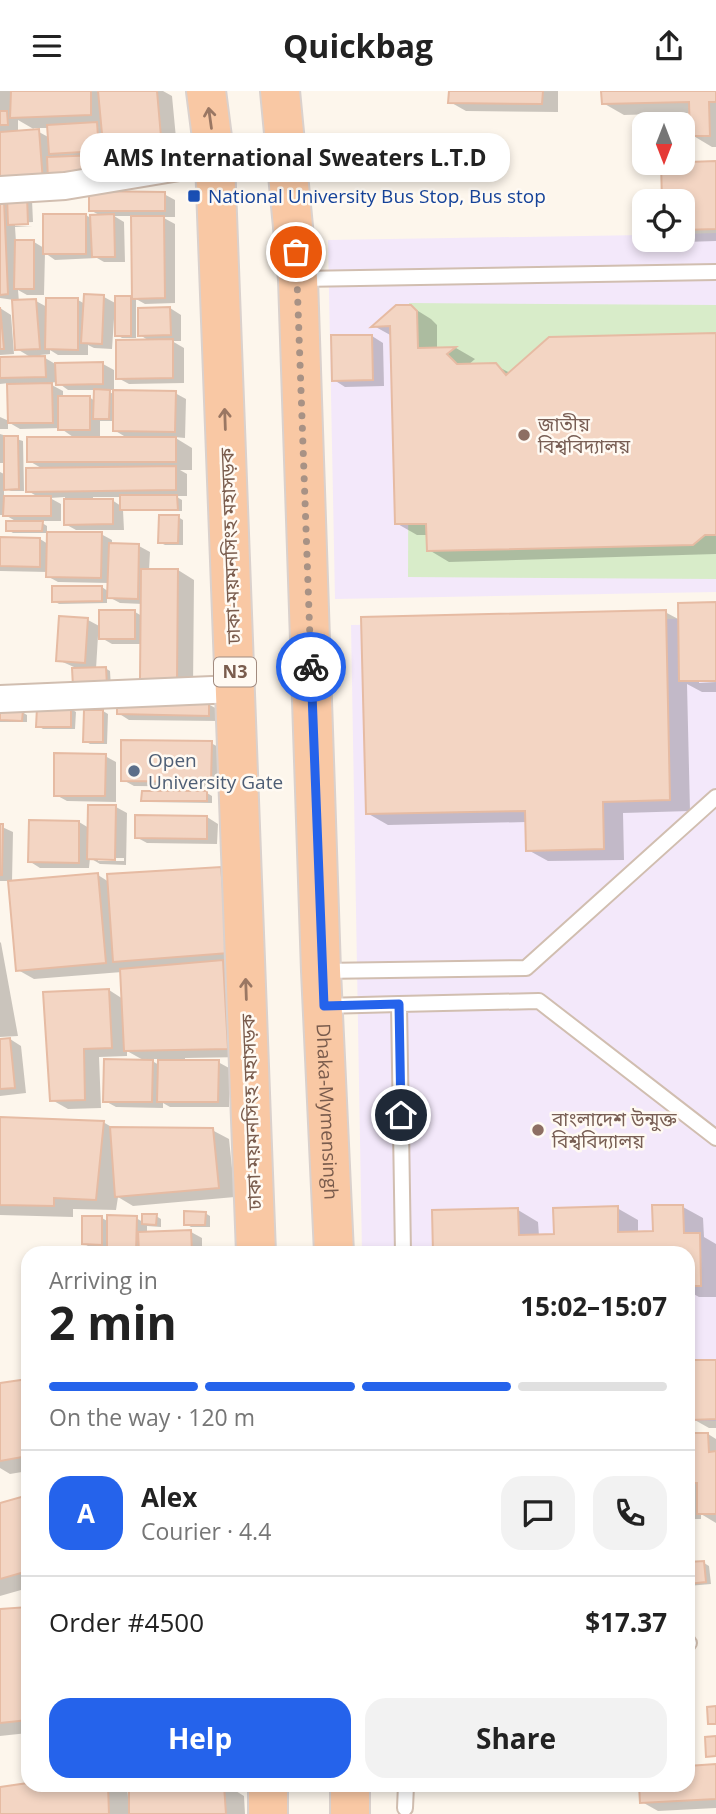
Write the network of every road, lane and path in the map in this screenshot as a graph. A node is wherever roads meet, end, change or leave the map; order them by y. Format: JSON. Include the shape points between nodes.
{"nodes":[{"id":1,"x":206,"y":91,"type":"edge"},
{"id":2,"x":280,"y":91,"type":"edge"},
{"id":3,"x":215,"y":161,"type":"junction"},
{"id":4,"x":0,"y":190,"type":"edge"},
{"id":5,"x":716,"y":272,"type":"edge"},
{"id":6,"x":298,"y":279,"type":"junction"},
{"id":7,"x":236,"y":689,"type":"junction"},
{"id":8,"x":0,"y":699,"type":"edge"},
{"id":9,"x":716,"y":797,"type":"edge"},
{"id":10,"x":322,"y":989,"type":"junction"},
{"id":11,"x":399,"y":1004,"type":"junction"},
{"id":12,"x":716,"y":1138,"type":"edge"},
{"id":13,"x":256,"y":1246,"type":"edge"},
{"id":14,"x":334,"y":1246,"type":"edge"},
{"id":15,"x":402,"y":1246,"type":"edge"},
{"id":16,"x":268,"y":1792,"type":"edge"},
{"id":17,"x":350,"y":1792,"type":"edge"},
{"id":18,"x":406,"y":1792,"type":"edge"},
{"id":19,"x":405,"y":1808,"type":"dead end"},
{"id":20,"x":268,"y":1814,"type":"edge"},
{"id":21,"x":351,"y":1814,"type":"edge"}],
"edges":[{"from":3,"to":1,"type":"highway","name":"ঢাকা-ময়মনসিংহ মহাসড়ক","number":"N3","one_way":true},
{"from":2,"to":6,"type":"highway","name":"Dhaka-Mymensingh"},
{"from":3,"to":4,"type":"street","via":[[65,186]]},
{"from":7,"to":3,"type":"highway","name":"ঢাকা-ময়মনসিংহ মহাসড়ক","number":"N3","one_way":true},
{"from":5,"to":6,"type":"lane"},
{"from":6,"to":10,"type":"highway","name":"Dhaka-Mymensingh"},
{"from":7,"to":8,"type":"street"},
{"from":13,"to":7,"type":"highway","name":"ঢাকা-ময়মনসিংহ মহাসড়ক","number":"N3","one_way":true},
{"from":9,"to":10,"type":"lane","via":[[526,968]]},
{"from":10,"to":11,"type":"lane"},
{"from":10,"to":14,"type":"highway","name":"Dhaka-Mymensingh"},
{"from":11,"to":12,"type":"lane","via":[[539,1001]]},
{"from":11,"to":15,"type":"lane"},
{"from":16,"to":20,"type":"highway"},
{"from":17,"to":21,"type":"highway"},
{"from":18,"to":19,"type":"lane"}]}
